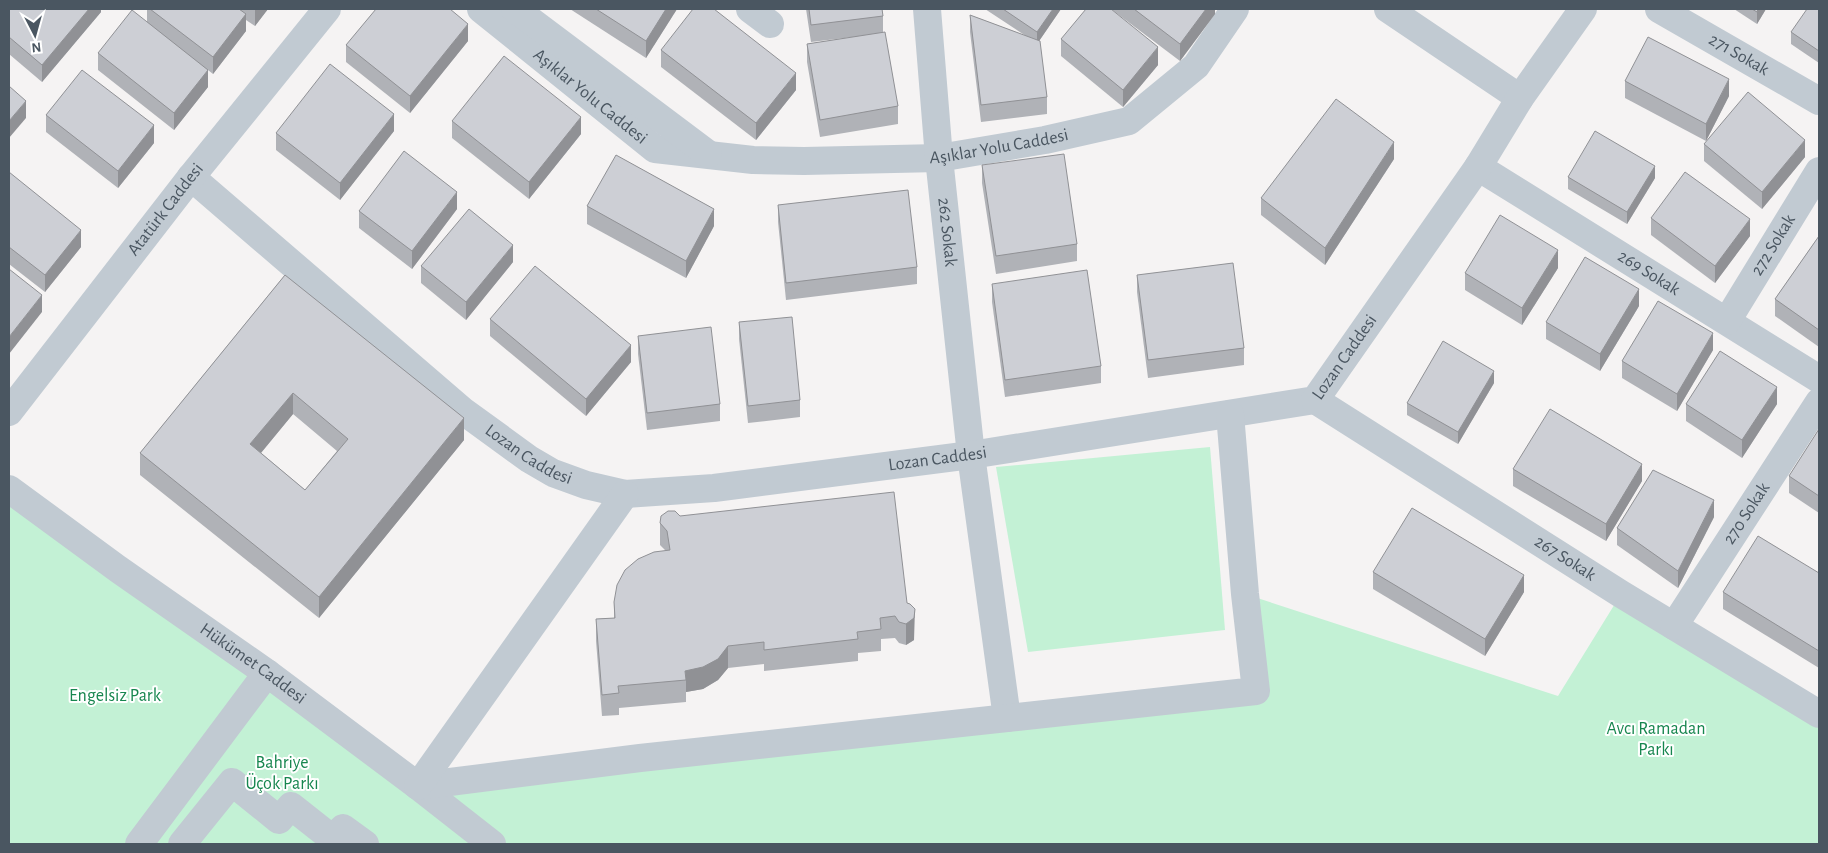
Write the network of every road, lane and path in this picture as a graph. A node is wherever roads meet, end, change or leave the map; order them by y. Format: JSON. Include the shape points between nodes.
{"nodes":[{"id":1,"x":326,"y":9,"type":"edge"},
{"id":2,"x":481,"y":9,"type":"edge"},
{"id":3,"x":515,"y":9,"type":"edge"},
{"id":4,"x":928,"y":9,"type":"edge"},
{"id":5,"x":1235,"y":9,"type":"edge"},
{"id":6,"x":1388,"y":9,"type":"edge"},
{"id":7,"x":1583,"y":9,"type":"edge"},
{"id":8,"x":1659,"y":9,"type":"edge"},
{"id":9,"x":1520,"y":98,"type":"junction"},
{"id":10,"x":1819,"y":101,"type":"edge"},
{"id":11,"x":711,"y":156,"type":"junction"},
{"id":12,"x":939,"y":158,"type":"junction"},
{"id":13,"x":1478,"y":167,"type":"junction"},
{"id":14,"x":1819,"y":171,"type":"edge"},
{"id":15,"x":191,"y":177,"type":"junction"},
{"id":16,"x":1727,"y":321,"type":"junction"},
{"id":17,"x":1819,"y":379,"type":"edge"},
{"id":18,"x":1315,"y":400,"type":"junction"},
{"id":19,"x":1819,"y":402,"type":"edge"},
{"id":20,"x":9,"y":412,"type":"edge"},
{"id":21,"x":1230,"y":414,"type":"junction"},
{"id":22,"x":970,"y":455,"type":"junction"},
{"id":23,"x":9,"y":489,"type":"edge"},
{"id":24,"x":625,"y":494,"type":"junction"},
{"id":25,"x":1674,"y":626,"type":"junction"},
{"id":26,"x":267,"y":673,"type":"junction"},
{"id":27,"x":1819,"y":714,"type":"edge"},
{"id":28,"x":1007,"y":718,"type":"junction"},
{"id":29,"x":418,"y":786,"type":"junction"},
{"id":30,"x":139,"y":844,"type":"edge"},
{"id":31,"x":182,"y":844,"type":"edge"},
{"id":32,"x":364,"y":844,"type":"edge"},
{"id":33,"x":492,"y":844,"type":"edge"}],
"edges":[{"from":1,"to":15,"type":"street","name":"Atatürk Caddesi"},
{"from":2,"to":11,"type":"street","name":"Aşıklar Yolu Caddesi","via":[[655,149]]},
{"from":3,"to":11,"type":"street","name":"Aşıklar Yolu Caddesi"},
{"from":4,"to":12,"type":"street","name":"262 Sokak"},
{"from":5,"to":12,"type":"street","name":"Aşıklar Yolu Caddesi","via":[[1196,66],[1129,121],[1045,140]]},
{"from":6,"to":9,"type":"street"},
{"from":7,"to":9,"type":"street","name":"Lozan Caddesi"},
{"from":8,"to":10,"type":"street","name":"271 Sokak"},
{"from":9,"to":13,"type":"street","name":"Lozan Caddesi"},
{"from":11,"to":12,"type":"street","name":"Aşıklar Yolu Caddesi","via":[[804,162]]},
{"from":12,"to":22,"type":"street","name":"262 Sokak"},
{"from":13,"to":16,"type":"street","name":"269 Sokak"},
{"from":13,"to":18,"type":"street","name":"Lozan Caddesi"},
{"from":14,"to":16,"type":"street","name":"272 Sokak"},
{"from":15,"to":20,"type":"street","name":"Atatürk Caddesi"},
{"from":15,"to":24,"type":"street","name":"Lozan Caddesi","via":[[463,411],[529,460],[552,473]]},
{"from":16,"to":17,"type":"street","name":"269 Sokak"},
{"from":18,"to":21,"type":"street","name":"Lozan Caddesi"},
{"from":18,"to":25,"type":"street","name":"267 Sokak"},
{"from":19,"to":25,"type":"street","name":"270 Sokak"},
{"from":21,"to":22,"type":"street","name":"Lozan Caddesi"},
{"from":21,"to":28,"type":"street","via":[[1256,691]]},
{"from":22,"to":24,"type":"street","name":"Lozan Caddesi","via":[[714,488]]},
{"from":22,"to":28,"type":"street","name":"262 Sokak"},
{"from":23,"to":26,"type":"street","name":"Hükümet Caddesi"},
{"from":24,"to":29,"type":"street"},
{"from":25,"to":27,"type":"street","name":"267 Sokak"},
{"from":26,"to":29,"type":"street","name":"Hükümet Caddesi"},
{"from":26,"to":30,"type":"street"},
{"from":28,"to":29,"type":"street"},
{"from":29,"to":33,"type":"street","name":"Hükümet Caddesi"},
{"from":31,"to":32,"type":"street","via":[[232,782],[280,820],[291,806],[334,840],[343,828]]}]}
